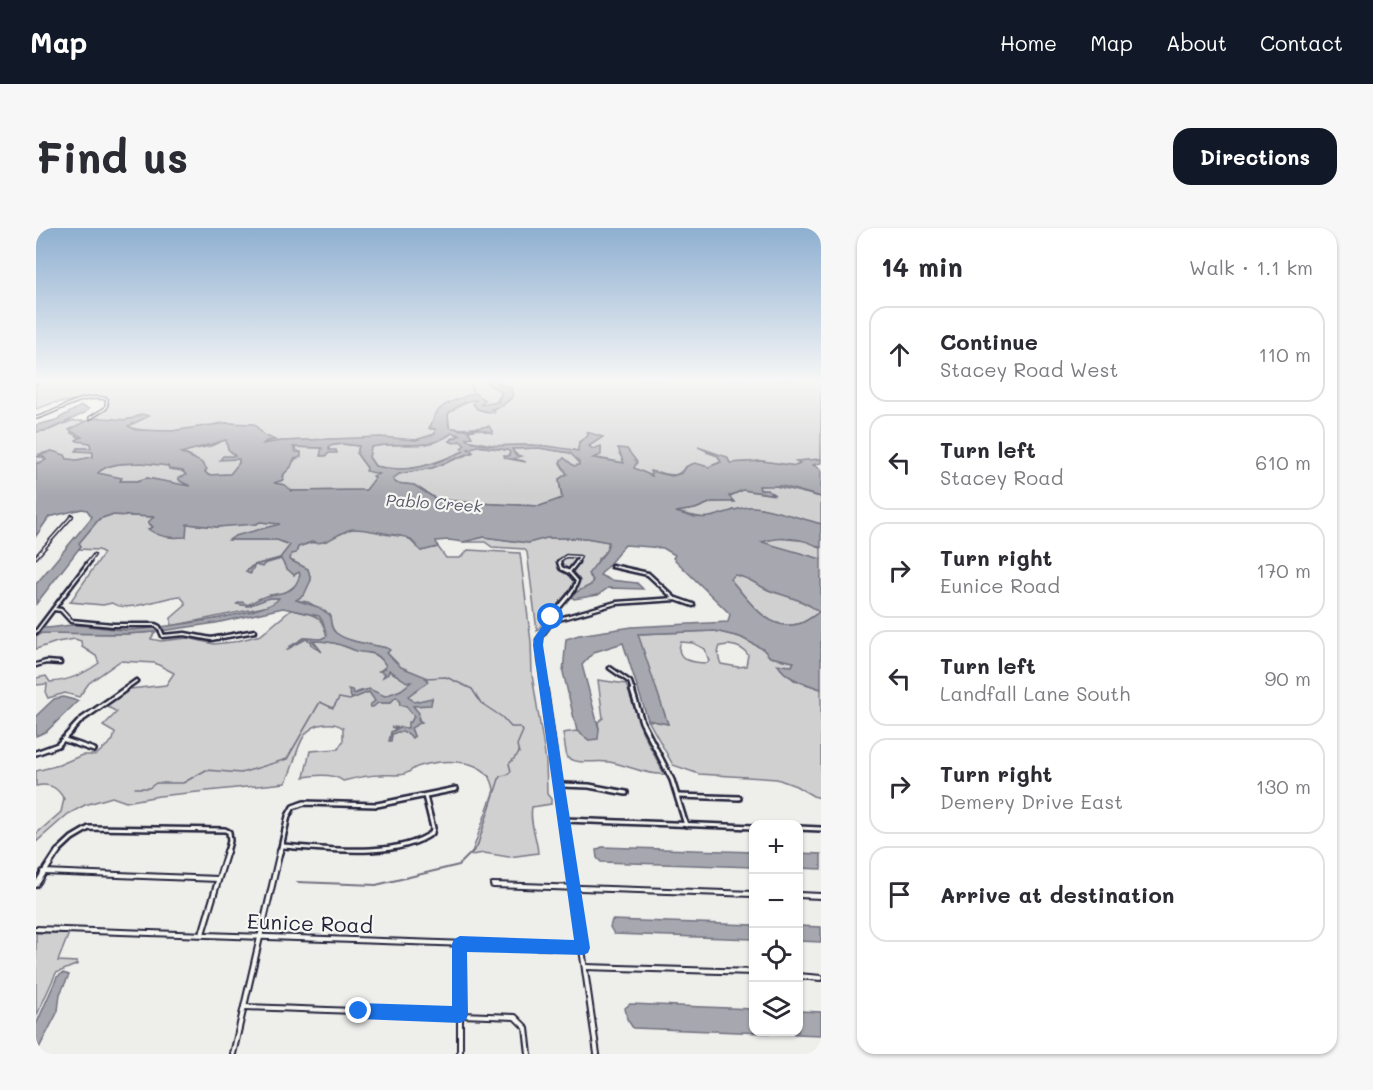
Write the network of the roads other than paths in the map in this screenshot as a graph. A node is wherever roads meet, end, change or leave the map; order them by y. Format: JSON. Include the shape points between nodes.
{"nodes":[{"id":1,"x":72,"y":516,"type":"dead end"},
{"id":2,"x":94,"y":555,"type":"dead end"},
{"id":3,"x":36,"y":557,"type":"edge"},
{"id":4,"x":612,"y":566,"type":"dead end"},
{"id":5,"x":570,"y":572,"type":"junction"},
{"id":6,"x":676,"y":599,"type":"junction"},
{"id":7,"x":693,"y":605,"type":"dead end"},
{"id":8,"x":54,"y":609,"type":"junction"},
{"id":9,"x":552,"y":621,"type":"junction"},
{"id":10,"x":255,"y":631,"type":"dead end"},
{"id":11,"x":36,"y":632,"type":"edge"},
{"id":12,"x":60,"y":663,"type":"dead end"},
{"id":13,"x":36,"y":665,"type":"edge"},
{"id":14,"x":610,"y":668,"type":"dead end"},
{"id":15,"x":136,"y":681,"type":"dead end"},
{"id":16,"x":65,"y":740,"type":"junction"},
{"id":17,"x":94,"y":750,"type":"dead end"},
{"id":18,"x":36,"y":753,"type":"edge"},
{"id":19,"x":560,"y":785,"type":"junction"},
{"id":20,"x":456,"y":789,"type":"dead end"},
{"id":21,"x":626,"y":793,"type":"dead end"},
{"id":22,"x":425,"y":796,"type":"junction"},
{"id":23,"x":678,"y":796,"type":"junction"},
{"id":24,"x":739,"y":798,"type":"dead end"},
{"id":25,"x":564,"y":820,"type":"junction"},
{"id":26,"x":686,"y":825,"type":"junction"},
{"id":27,"x":749,"y":827,"type":"edge"},
{"id":28,"x":803,"y":828,"type":"edge"},
{"id":29,"x":821,"y":829,"type":"edge"},
{"id":30,"x":281,"y":846,"type":"junction"},
{"id":31,"x":43,"y":872,"type":"junction"},
{"id":32,"x":218,"y":879,"type":"junction"},
{"id":33,"x":36,"y":885,"type":"edge"},
{"id":34,"x":493,"y":885,"type":"dead end"},
{"id":35,"x":574,"y":888,"type":"junction"},
{"id":36,"x":749,"y":894,"type":"edge"},
{"id":37,"x":803,"y":895,"type":"edge"},
{"id":38,"x":821,"y":896,"type":"edge"},
{"id":39,"x":36,"y":929,"type":"edge"},
{"id":40,"x":202,"y":935,"type":"junction"},
{"id":41,"x":261,"y":937,"type":"junction"},
{"id":42,"x":460,"y":944,"type":"junction"},
{"id":43,"x":583,"y":948,"type":"junction"},
{"id":44,"x":585,"y":967,"type":"junction"},
{"id":45,"x":749,"y":972,"type":"edge"},
{"id":46,"x":803,"y":976,"type":"edge"},
{"id":47,"x":821,"y":978,"type":"edge"},
{"id":48,"x":244,"y":1007,"type":"junction"},
{"id":49,"x":460,"y":1015,"type":"junction"},
{"id":50,"x":233,"y":1054,"type":"edge"},
{"id":51,"x":460,"y":1054,"type":"edge"},
{"id":52,"x":529,"y":1054,"type":"edge"},
{"id":53,"x":597,"y":1054,"type":"edge"}],
"edges":[{"from":1,"to":3,"type":"street"},
{"from":2,"to":8,"type":"street"},
{"from":4,"to":6,"type":"street","via":[[650,573]]},
{"from":5,"to":5,"type":"street","via":[[561,568],[561,558],[580,557]]},
{"from":5,"to":9,"type":"street","via":[[576,577],[575,586],[551,617]]},
{"from":6,"to":7,"type":"street"},
{"from":6,"to":9,"type":"street","via":[[619,602]]},
{"from":8,"to":10,"type":"street","via":[[61,610],[71,621],[128,627],[155,625],[163,636],[211,639]]},
{"from":8,"to":11,"type":"street"},
{"from":9,"to":19,"type":"street","via":[[539,636],[538,645]]},
{"from":12,"to":13,"type":"street"},
{"from":14,"to":23,"type":"street","via":[[630,682],[642,722]]},
{"from":15,"to":16,"type":"street","via":[[81,720]]},
{"from":16,"to":17,"type":"street"},
{"from":16,"to":18,"type":"street"},
{"from":19,"to":21,"type":"street"},
{"from":19,"to":25,"type":"street"},
{"from":20,"to":22,"type":"street"},
{"from":22,"to":30,"type":"street","via":[[377,805],[304,803],[292,807]]},
{"from":22,"to":30,"type":"street","via":[[433,828],[425,840],[376,849]]},
{"from":23,"to":24,"type":"street"},
{"from":23,"to":26,"type":"street"},
{"from":25,"to":26,"type":"street"},
{"from":25,"to":35,"type":"street"},
{"from":26,"to":27,"type":"street"},
{"from":28,"to":29,"type":"street"},
{"from":30,"to":41,"type":"street"},
{"from":31,"to":32,"type":"street"},
{"from":31,"to":32,"type":"street","via":[[56,852],[81,831],[98,826],[229,832],[230,841]]},
{"from":31,"to":33,"type":"street"},
{"from":32,"to":40,"type":"street"},
{"from":34,"to":35,"type":"street"},
{"from":35,"to":36,"type":"street"},
{"from":35,"to":43,"type":"street"},
{"from":37,"to":38,"type":"street"},
{"from":39,"to":40,"type":"street","name":"Eunice Road"},
{"from":40,"to":41,"type":"street","name":"Eunice Road"},
{"from":41,"to":42,"type":"street","name":"Eunice Road"},
{"from":41,"to":48,"type":"street"},
{"from":42,"to":43,"type":"street","name":"Eunice Road"},
{"from":42,"to":49,"type":"street"},
{"from":43,"to":44,"type":"street"},
{"from":44,"to":45,"type":"street"},
{"from":44,"to":53,"type":"street"},
{"from":46,"to":47,"type":"street"},
{"from":48,"to":49,"type":"street"},
{"from":48,"to":50,"type":"street"},
{"from":49,"to":51,"type":"street"},
{"from":49,"to":52,"type":"street","via":[[519,1019],[527,1029]]}]}
